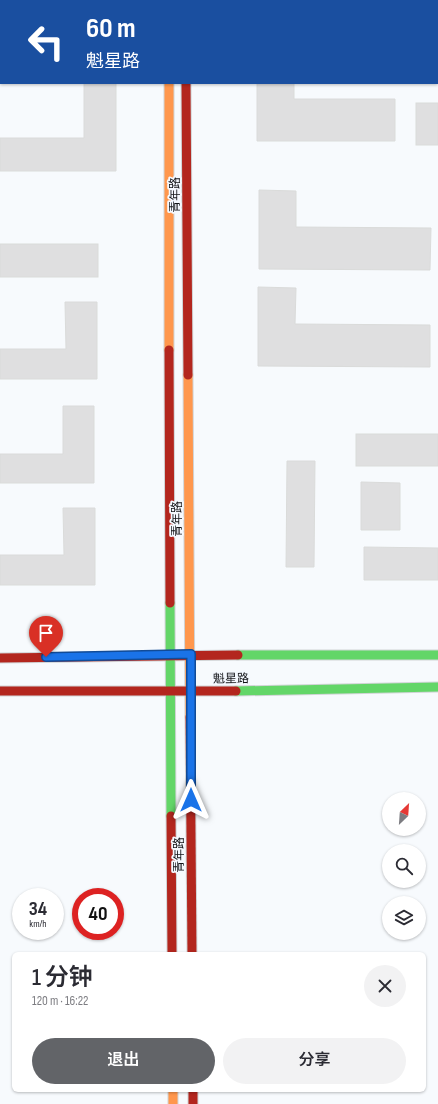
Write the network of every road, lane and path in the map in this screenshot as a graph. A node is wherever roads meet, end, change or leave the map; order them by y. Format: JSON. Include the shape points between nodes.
{"nodes":[{"id":1,"x":169,"y":84,"type":"edge"},
{"id":2,"x":186,"y":84,"type":"edge"},
{"id":3,"x":191,"y":654,"type":"junction"},
{"id":4,"x":170,"y":655,"type":"junction"},
{"id":5,"x":438,"y":655,"type":"edge"},
{"id":6,"x":0,"y":658,"type":"edge"},
{"id":7,"x":438,"y":687,"type":"edge"},
{"id":8,"x":0,"y":691,"type":"edge"},
{"id":9,"x":170,"y":692,"type":"junction"},
{"id":10,"x":190,"y":692,"type":"junction"},
{"id":11,"x":172,"y":952,"type":"edge"},
{"id":12,"x":192,"y":952,"type":"edge"},
{"id":13,"x":173,"y":1092,"type":"edge"},
{"id":14,"x":193,"y":1092,"type":"edge"},
{"id":15,"x":173,"y":1104,"type":"edge"},
{"id":16,"x":193,"y":1104,"type":"edge"}],
"edges":[{"from":1,"to":4,"type":"street","name":"青年路"},
{"from":2,"to":3,"type":"street","name":"青年路"},
{"from":3,"to":4,"type":"street","name":"魁星路"},
{"from":3,"to":5,"type":"street","name":"魁星路"},
{"from":3,"to":10,"type":"street","name":"青年路"},
{"from":4,"to":6,"type":"street","name":"魁星路"},
{"from":4,"to":9,"type":"street","name":"青年路"},
{"from":7,"to":10,"type":"street","name":"魁星路"},
{"from":8,"to":9,"type":"street","name":"魁星路"},
{"from":9,"to":10,"type":"street","name":"魁星路"},
{"from":9,"to":11,"type":"street","name":"青年路"},
{"from":10,"to":12,"type":"street","name":"青年路"},
{"from":13,"to":15,"type":"street"},
{"from":14,"to":16,"type":"street"}]}
